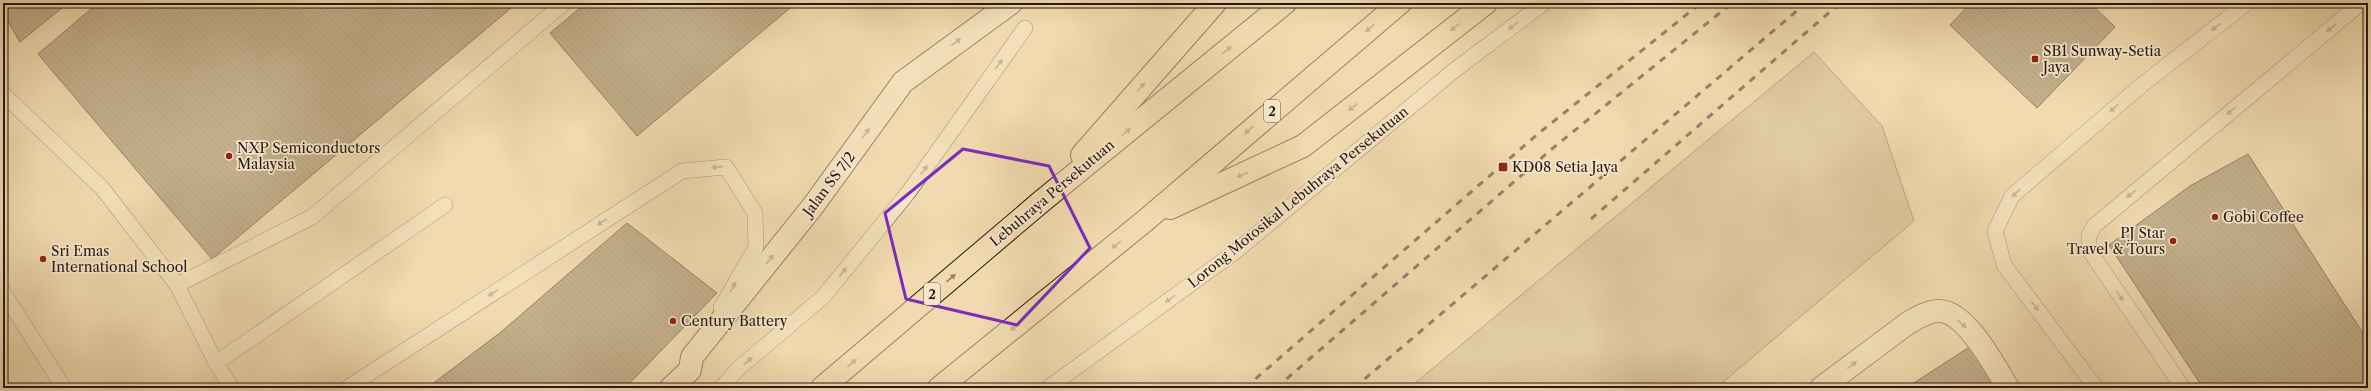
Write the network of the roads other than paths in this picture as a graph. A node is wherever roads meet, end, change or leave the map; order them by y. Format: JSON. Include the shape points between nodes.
{"nodes":[{"id":1,"x":564,"y":3,"type":"edge"},
{"id":2,"x":1011,"y":3,"type":"edge"},
{"id":3,"x":1215,"y":3,"type":"edge"},
{"id":4,"x":1285,"y":3,"type":"edge"},
{"id":5,"x":1400,"y":3,"type":"edge"},
{"id":6,"x":1486,"y":3,"type":"edge"},
{"id":7,"x":1544,"y":3,"type":"edge"},
{"id":8,"x":2247,"y":3,"type":"edge"},
{"id":9,"x":2361,"y":3,"type":"edge"},
{"id":10,"x":1025,"y":28,"type":"dead end"},
{"id":11,"x":3,"y":94,"type":"edge"},
{"id":12,"x":1042,"y":200,"type":"junction"},
{"id":13,"x":445,"y":205,"type":"dead end"},
{"id":14,"x":1146,"y":220,"type":"junction"},
{"id":15,"x":177,"y":285,"type":"junction"},
{"id":16,"x":3,"y":292,"type":"edge"},
{"id":17,"x":216,"y":363,"type":"junction"},
{"id":18,"x":689,"y":372,"type":"edge"},
{"id":19,"x":64,"y":388,"type":"edge"},
{"id":20,"x":232,"y":388,"type":"edge"},
{"id":21,"x":347,"y":388,"type":"edge"},
{"id":22,"x":671,"y":388,"type":"edge"},
{"id":23,"x":721,"y":388,"type":"edge"},
{"id":24,"x":822,"y":388,"type":"edge"},
{"id":25,"x":939,"y":388,"type":"edge"},
{"id":26,"x":1048,"y":388,"type":"edge"},
{"id":27,"x":1821,"y":388,"type":"edge"},
{"id":28,"x":2008,"y":388,"type":"edge"},
{"id":29,"x":2096,"y":388,"type":"edge"},
{"id":30,"x":2183,"y":388,"type":"edge"}],
"edges":[{"from":1,"to":15,"type":"lane","via":[[312,217]]},
{"from":18,"to":2,"type":"street","name":"Jalan SS 7/2","one_way":true,"via":[[903,82]]},
{"from":12,"to":3,"type":"highway","one_way":true},
{"from":12,"to":4,"type":"highway","name":"Lebuhraya Persekutuan","number":"2","one_way":true},
{"from":5,"to":14,"type":"highway","number":"2","one_way":true},
{"from":6,"to":14,"type":"highway","one_way":true,"via":[[1303,146]]},
{"from":7,"to":26,"type":"lane","name":"Lorong Motosikal Lebuhraya Persekutuan","one_way":true,"via":[[1456,69],[1235,252]]},
{"from":8,"to":29,"type":"lane","one_way":true,"via":[[2143,84],[2012,196],[1995,231],[2004,265]]},
{"from":9,"to":30,"type":"lane","one_way":true,"via":[[2094,226],[2089,236],[2089,250]]},
{"from":23,"to":10,"type":"lane","one_way":true,"via":[[739,368],[823,297],[908,193]]},
{"from":11,"to":15,"type":"lane","via":[[102,188]]},
{"from":24,"to":12,"type":"highway","name":"Lebuhraya Persekutuan","number":"2","one_way":true},
{"from":13,"to":17,"type":"lane"},
{"from":14,"to":25,"type":"highway","number":"2","one_way":true},
{"from":15,"to":17,"type":"lane"},
{"from":16,"to":19,"type":"lane"},
{"from":17,"to":20,"type":"lane"},
{"from":18,"to":21,"type":"lane","one_way":true,"via":[[756,247],[755,213],[726,167],[682,171]]},
{"from":18,"to":22,"type":"street","name":"Jalan SS 7/2"},
{"from":27,"to":28,"type":"street","one_way":true,"via":[[1908,323],[1938,310],[1950,315],[1972,333]]}]}
